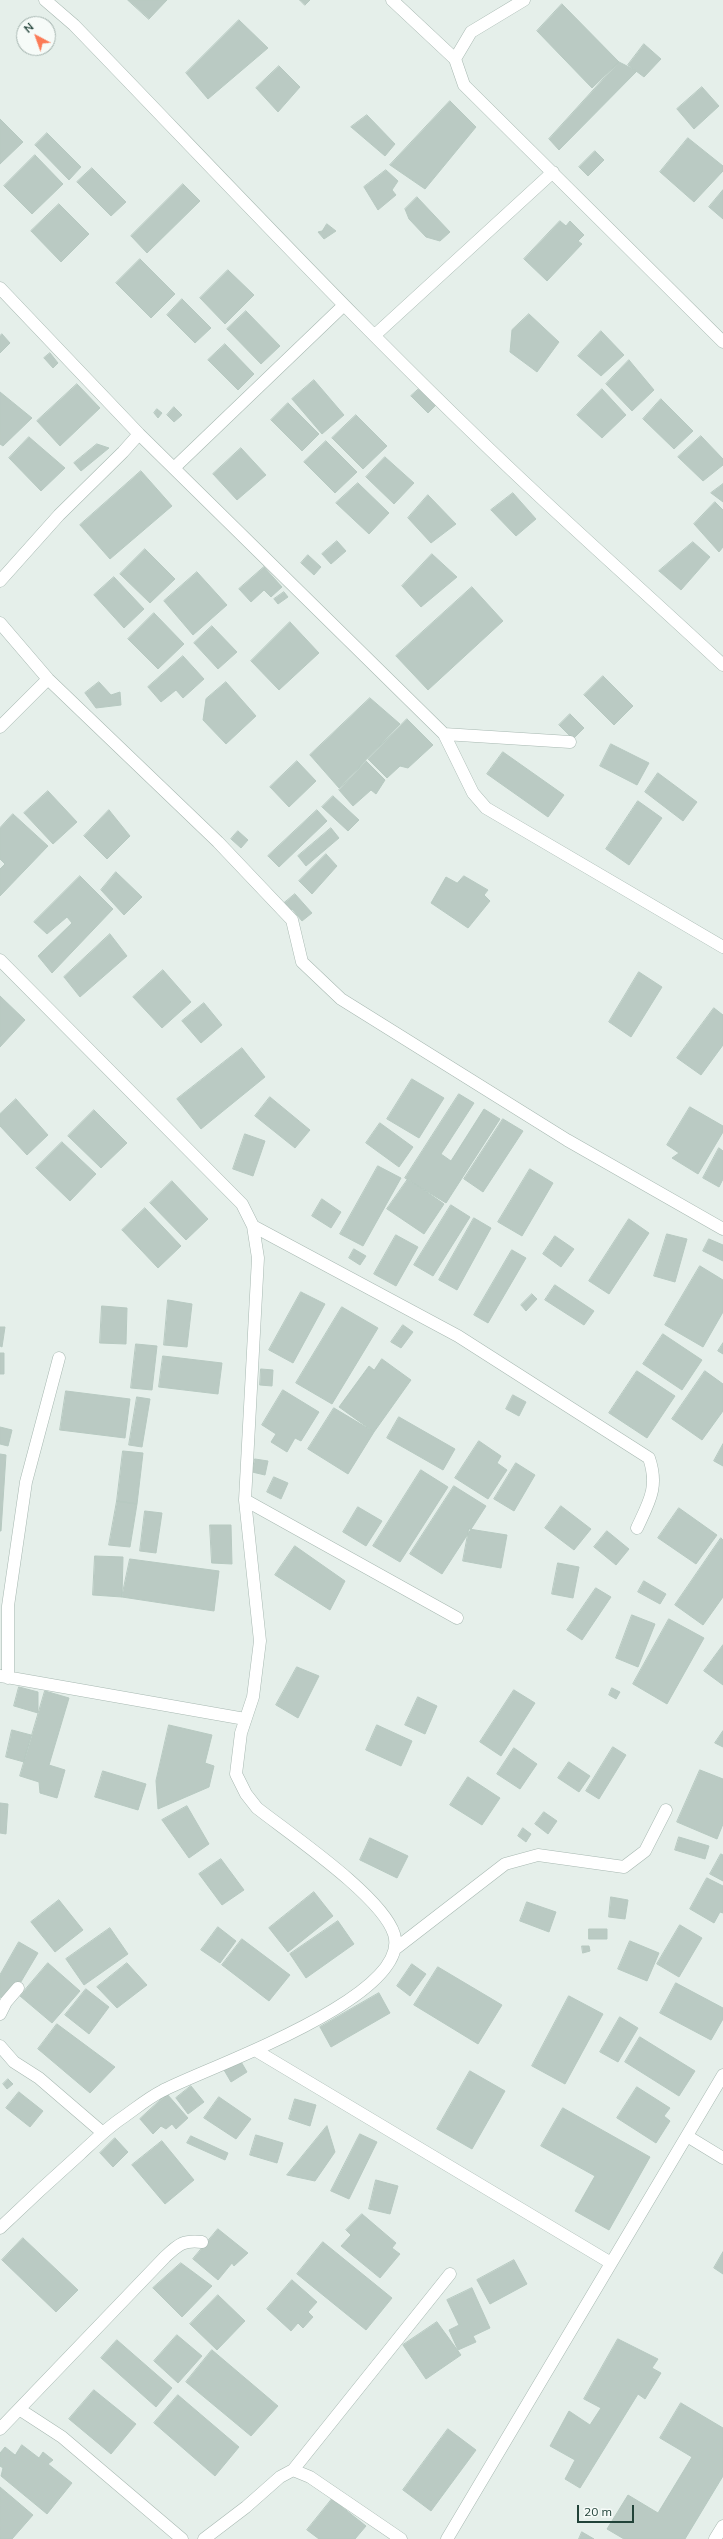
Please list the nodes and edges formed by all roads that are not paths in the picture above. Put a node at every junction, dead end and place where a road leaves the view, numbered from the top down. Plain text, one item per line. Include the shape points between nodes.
1 (45, 0) edge
2 (392, 0) edge
3 (524, 0) edge
4 (455, 59) junction
5 (553, 172) junction
6 (0, 288) edge
7 (344, 305) junction
8 (375, 335) junction
9 (723, 342) edge
10 (139, 434) junction
11 (174, 468) junction
12 (0, 581) edge
13 (0, 623) edge
14 (723, 666) edge
15 (48, 679) junction
16 (0, 727) edge
17 (444, 734) junction
18 (570, 742) dead end
19 (723, 947) edge
20 (0, 960) edge
21 (253, 1226) junction
22 (723, 1228) edge
23 (59, 1358) dead end
24 (245, 1500) junction
25 (637, 1528) dead end
26 (457, 1618) dead end
27 (4, 1677) edge
28 (245, 1720) junction
29 (666, 1810) dead end
30 (395, 1949) junction
31 (18, 1988) dead end
32 (0, 2014) edge
33 (0, 2046) edge
34 (255, 2050) junction
35 (723, 2074) edge
36 (103, 2133) junction
37 (688, 2136) junction
38 (723, 2158) edge
39 (0, 2228) edge
40 (202, 2242) dead end
41 (611, 2263) junction
42 (450, 2274) dead end
43 (19, 2409) junction
44 (0, 2429) edge
45 (293, 2470) junction
46 (723, 2526) edge
47 (182, 2539) edge
48 (204, 2539) edge
49 (401, 2539) edge
50 (446, 2539) edge
51 (716, 2539) edge

1 - 7 street via 74,25
2 - 4 street
3 - 4 street via 471,32
4 - 5 street via 464,85
5 - 8 street
5 - 9 street
6 - 10 street
7 - 8 street
7 - 11 street
8 - 14 street via 538,494
10 - 11 street
10 - 12 street via 59,515
11 - 17 street
13 - 15 street
15 - 16 street
15 - 22 street via 218,842 292,920 302,962 341,999 567,1140
17 - 18 street
17 - 19 street via 473,793 486,808
20 - 21 street via 242,1204
21 - 24 street via 258,1258
21 - 25 street via 458,1336 649,1458 655,1474 651,1499
23 - 27 street via 26,1482 8,1606
24 - 26 street
24 - 28 street via 260,1641 253,1697
27 - 28 street
28 - 30 street via 236,1774 246,1794 256,1808 362,1890 384,1916 394,1934
29 - 30 street via 645,1851 624,1867 538,1855 505,1864
30 - 34 street via 391,1960 374,1980 342,2005 280,2040
31 - 32 street
33 - 36 street via 14,2062 39,2078
34 - 36 street via 161,2091
34 - 41 street
35 - 37 street
36 - 39 street
37 - 38 street
37 - 41 street
40 - 43 street via 188,2241 165,2257
41 - 50 street
42 - 45 street
43 - 44 street
43 - 47 street via 62,2437
45 - 48 street via 280,2477
45 - 49 street via 310,2478
46 - 51 street

